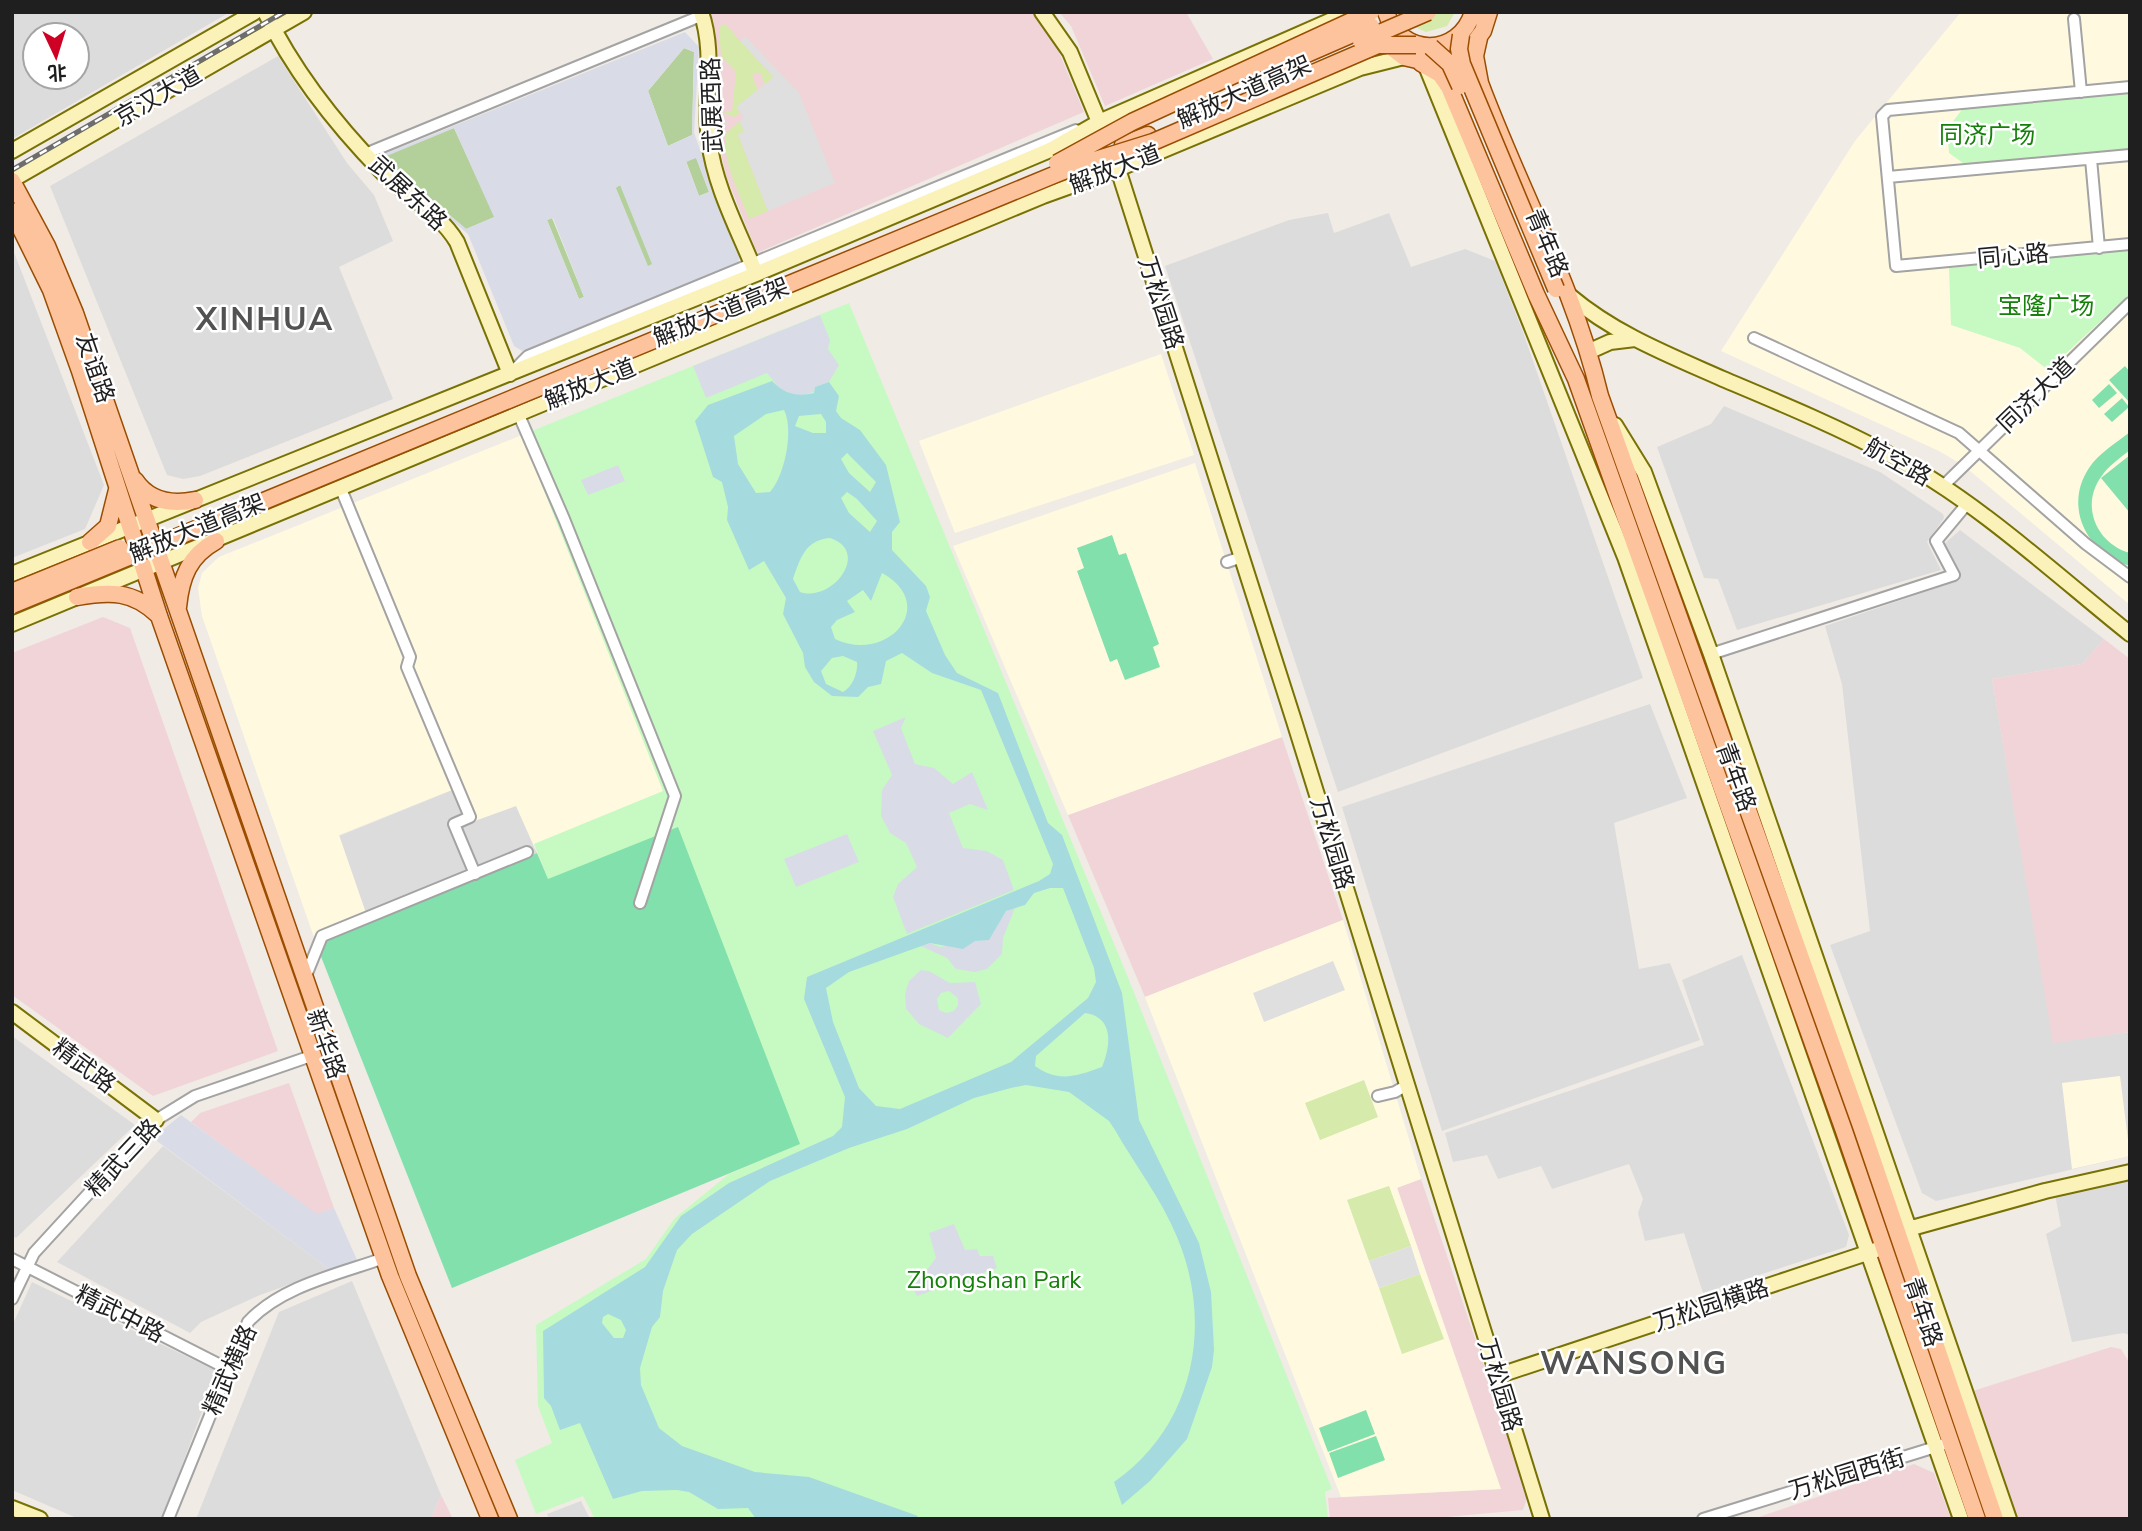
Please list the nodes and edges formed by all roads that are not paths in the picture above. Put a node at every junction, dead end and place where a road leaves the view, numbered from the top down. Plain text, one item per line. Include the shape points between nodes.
1 (255, 12) edge
2 (265, 12) edge
3 (304, 12) edge
4 (1042, 12) edge
5 (1350, 12) edge
6 (1371, 12) edge
7 (1386, 12) edge
8 (1403, 12) edge
9 (1428, 12) edge
10 (702, 14) edge
11 (1478, 18) edge
12 (2074, 19) dead end
13 (274, 30) junction
14 (1479, 38) junction
15 (1423, 46) junction
16 (1404, 57) junction
17 (1424, 64) junction
18 (2130, 87) edge
19 (2081, 92) junction
20 (1099, 122) junction
21 (12, 151) edge
22 (365, 154) junction
23 (2130, 155) edge
24 (2091, 159) junction
25 (1071, 163) junction
26 (1118, 170) junction
27 (1888, 177) junction
28 (12, 180) edge
29 (12, 211) edge
30 (2130, 244) edge
31 (2099, 248) junction
32 (754, 270) junction
33 (1558, 292) junction
34 (2130, 303) edge
35 (1754, 338) dead end
36 (1635, 339) junction
37 (1590, 351) junction
38 (510, 374) junction
39 (1576, 379) junction
40 (1603, 402) junction
41 (518, 413) junction
42 (1980, 449) junction
43 (124, 477) junction
44 (1942, 487) junction
45 (341, 489) junction
46 (1617, 492) junction
47 (195, 500) junction
48 (1966, 505) junction
49 (147, 520) junction
50 (131, 526) junction
51 (216, 541) junction
52 (90, 542) junction
53 (1242, 557) junction
54 (1227, 562) dead end
55 (161, 563) junction
56 (1629, 568) junction
57 (144, 570) junction
58 (12, 574) edge
59 (2130, 577) edge
60 (1668, 585) junction
61 (12, 592) edge
62 (77, 597) junction
63 (12, 605) edge
64 (178, 613) junction
65 (159, 616) junction
66 (12, 624) edge
67 (2130, 634) edge
68 (1705, 637) junction
69 (1711, 654) junction
70 (1752, 822) junction
71 (527, 852) dead end
72 (475, 874) junction
73 (1793, 891) junction
74 (640, 903) dead end
75 (1762, 903) junction
76 (1810, 940) junction
77 (1772, 979) junction
78 (304, 981) junction
79 (12, 1012) edge
80 (1826, 1033) junction
81 (314, 1055) junction
82 (1407, 1084) junction
83 (1378, 1096) dead end
84 (156, 1119) junction
85 (2130, 1172) edge
86 (1903, 1230) junction
87 (1884, 1247) junction
88 (1868, 1252) junction
89 (384, 1258) junction
90 (12, 1259) edge
91 (27, 1266) junction
92 (1931, 1292) junction
93 (12, 1299) edge
94 (1887, 1306) junction
95 (228, 1369) junction
96 (1497, 1376) junction
97 (1942, 1390) junction
98 (1944, 1445) junction
99 (12, 1508) edge
100 (40, 1519) edge
101 (168, 1519) edge
102 (490, 1519) edge
103 (509, 1519) edge
104 (1542, 1519) edge
105 (1703, 1519) edge
106 (1961, 1519) edge
107 (1977, 1519) edge
108 (1995, 1519) edge
109 (2008, 1519) edge

1 - 21 main road, 京汉大道
2 - 13 main road, 武展东路
3 - 13 main road, 京汉大道
4 - 20 main road via 1070,52
5 - 20 main road, 解放大道
6 - 16 main road via 1384,42
6 - 25 main road, bridge via 1132,121
7 - 15 main road, bridge via 1394,30
8 - 25 main road, 解放大道高架, bridge
9 - 25 main road, 解放大道高架, bridge
10 - 22 street
10 - 32 main road, 武展西路 via 710,45 712,158
11 - 14 main road
11 - 15 main road via 1447,43
11 - 33 main road, bridge via 1459,48 1465,71
12 - 19 street
13 - 22 main road, 武展东路
13 - 28 main road, 京汉大道
14 - 17 main road via 1460,55
14 - 33 main road, 青年路 via 1475,56 1480,83
15 - 25 main road, bridge via 1378,45 1153,142
15 - 33 main road, bridge via 1444,56 1454,72
16 - 17 main road
16 - 26 main road, 解放大道 via 1360,68
17 - 39 main road, 青年路 via 1449,87
17 - 56 main road
18 - 19 street
19 - 27 street via 1888,110 1882,116
20 - 32 main road, 解放大道 via 1050,150
22 - 38 main road, 武展东路 via 446,222
23 - 24 street
24 - 27 street
24 - 31 street
25 - 61 main road, 解放大道高架, bridge
25 - 63 main road, 解放大道高架, bridge
26 - 41 main road, 解放大道 via 1043,196
26 - 53 main road, 万松园路
27 - 31 street, 同心路 via 1896,266
28 - 43 main road, 友谊路 via 65,285
29 - 43 main road, 友谊路 via 51,290
30 - 31 street, 同心路
32 - 38 main road, 解放大道
33 - 36 main road, 航空路
33 - 37 main road, 青年路
33 - 39 main road
33 - 40 main road
34 - 42 street, 同济大道
35 - 42 street via 1941,423
36 - 37 main road via 1610,342
36 - 44 main road, 航空路 via 1846,433
37 - 40 main road, 青年路
38 - 47 main road, 解放大道
39 - 46 main road, 青年路
40 - 60 main road, 青年路
40 - 68 main road via 1644,472
41 - 45 main road, 解放大道
41 - 74 street via 675,796
42 - 44 street, 同济大道
42 - 59 street
43 - 47 main road via 156,499
43 - 49 main road, 友谊路
43 - 50 main road, 友谊路
43 - 52 main road via 112,517
44 - 48 main road, 航空路
45 - 51 main road, 解放大道
45 - 72 street via 410,657 407,667 470,817 454,824
46 - 56 main road
46 - 75 main road, 青年路
47 - 49 main road, 解放大道
48 - 67 main road, 航空路
48 - 69 street via 1936,541 1954,575
49 - 50 main road, 解放大道
49 - 55 main road, 友谊路
50 - 52 main road, 解放大道
50 - 57 main road, 友谊路
51 - 55 main road, 解放大道
51 - 64 main road via 204,547 188,566
52 - 58 main road, 解放大道
53 - 54 street
53 - 82 main road, 万松园路
55 - 57 main road, 解放大道
55 - 64 main road, 新华路
56 - 77 main road
57 - 62 main road, 解放大道
57 - 65 main road, 新华路
60 - 68 main road
60 - 70 main road, 青年路
62 - 65 main road via 120,593 145,603
62 - 66 main road, 解放大道
64 - 78 main road, 新华路
65 - 81 main road, 新华路
68 - 69 main road
69 - 73 main road
70 - 73 main road
70 - 80 main road, 青年路
71 - 72 street
72 - 78 street via 322,936
73 - 76 main road
75 - 77 main road
75 - 87 main road, 青年路
76 - 80 main road
76 - 86 main road
77 - 88 main road
78 - 103 main road, 新华路 via 408,1276
79 - 84 main road, 精武路
80 - 86 main road, 青年路
81 - 84 street, 精武三路 via 195,1096
81 - 89 main road, 新华路
82 - 83 street via 1395,1093
82 - 96 main road, 万松园路
84 - 91 street, 精武三路
85 - 86 main road
86 - 92 main road
86 - 97 main road, 青年路
87 - 88 main road, 万松园横路
87 - 97 main road, 青年路
88 - 94 main road
88 - 96 main road, 万松园横路
89 - 95 street, 精武横路 via 262,1306 248,1322
89 - 102 main road, 新华路
90 - 91 street, 精武中路
91 - 93 street, 精武三路
91 - 95 street, 精武中路
92 - 97 main road
92 - 109 main road
94 - 97 main road
94 - 98 main road
95 - 101 street, 精武横路
96 - 104 main road, 万松园路
97 - 98 main road, 青年路
97 - 108 main road, 青年路
98 - 105 street, 万松园西街
98 - 106 main road
98 - 107 main road, 青年路
99 - 100 main road

